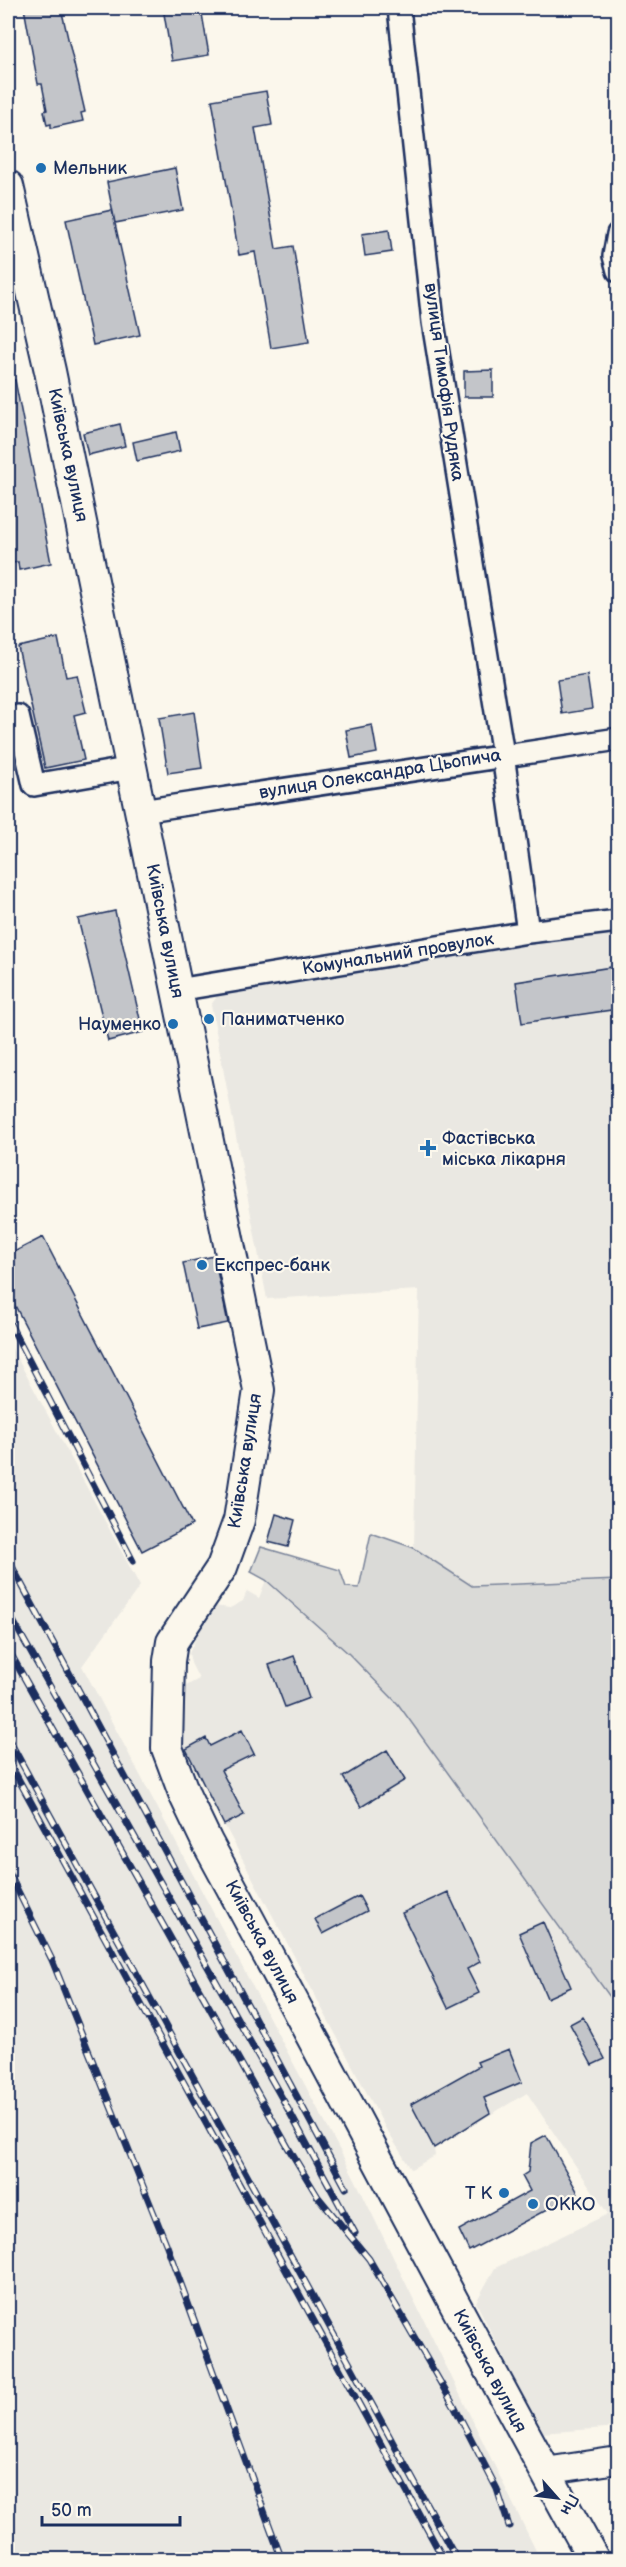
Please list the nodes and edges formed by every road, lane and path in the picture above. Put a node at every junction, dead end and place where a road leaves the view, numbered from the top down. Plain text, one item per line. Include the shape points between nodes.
1 (399, 8) edge
2 (8, 186) edge
3 (618, 234) edge
4 (618, 271) edge
5 (18, 716) dead end
6 (618, 739) edge
7 (503, 755) junction
8 (132, 768) junction
9 (141, 811) junction
10 (618, 921) edge
11 (528, 932) junction
12 (177, 990) junction
13 (618, 2460) edge
14 (545, 2471) junction
15 (594, 2559) edge

1 - 7 street, вулиця Тимофія Рудяка via 433,322
2 - 8 main road, Київська вулиця
3 - 4 street via 614,256
5 - 8 street via 34,785
6 - 7 street, вулиця Олександра Цьопича
7 - 9 street, вулиця Олександра Цьопича
7 - 11 street, вулиця Тимофія Рудяка
8 - 9 main road, Київська вулиця
9 - 12 main road, Київська вулиця
10 - 11 street, Комунальний провулок
11 - 12 street, Комунальний провулок
12 - 14 main road, Київська вулиця via 259,1390 239,1520 222,1567 172,1642 168,1661 167,1748 207,1842
13 - 14 street
14 - 15 main road, Київська вулиця

